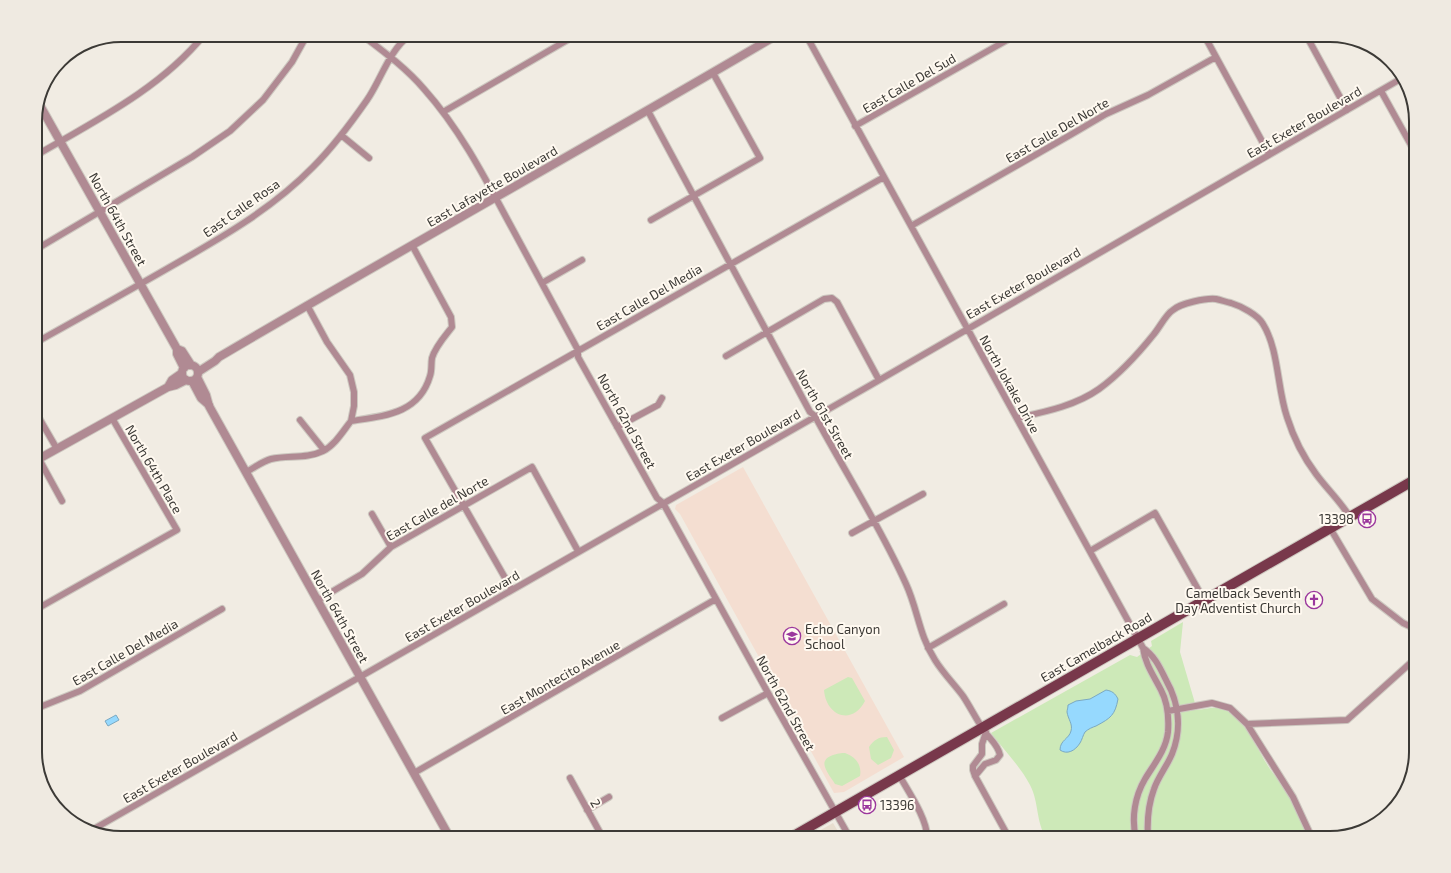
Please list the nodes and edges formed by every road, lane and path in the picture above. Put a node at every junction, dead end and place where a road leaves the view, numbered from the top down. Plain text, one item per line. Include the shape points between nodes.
1 (199, 42) edge
2 (303, 42) edge
3 (371, 42) edge
4 (402, 42) edge
5 (564, 42) edge
6 (765, 42) edge
7 (810, 42) edge
8 (1004, 42) edge
9 (1208, 42) edge
10 (1310, 42) edge
11 (1216, 57) junction
12 (391, 58) junction
13 (713, 73) junction
14 (1398, 81) edge
15 (1381, 91) junction
16 (1347, 110) junction
17 (648, 111) junction
18 (443, 112) junction
19 (42, 114) edge
20 (856, 126) junction
21 (341, 135) junction
22 (60, 141) junction
23 (1409, 141) edge
24 (42, 152) edge
25 (1269, 154) junction
26 (369, 158) dead end
27 (884, 177) junction
28 (694, 196) junction
29 (495, 198) junction
30 (100, 212) junction
31 (651, 220) dead end
32 (911, 226) junction
33 (412, 245) junction
34 (42, 246) edge
35 (582, 260) dead end
36 (730, 264) junction
37 (542, 283) junction
38 (141, 284) junction
39 (307, 305) junction
40 (967, 328) junction
41 (766, 332) junction
42 (42, 339) edge
43 (578, 350) junction
44 (726, 356) dead end
45 (191, 373) junction
46 (879, 380) junction
47 (662, 398) dead end
48 (814, 416) junction
49 (112, 418) junction
50 (1017, 418) junction
51 (300, 420) dead end
52 (351, 421) junction
53 (42, 423) edge
54 (617, 427) junction
55 (57, 449) junction
56 (324, 450) junction
57 (42, 457) edge
58 (42, 468) edge
59 (246, 472) junction
60 (1409, 483) edge
61 (923, 494) dead end
62 (62, 501) dead end
63 (663, 503) junction
64 (464, 506) junction
65 (372, 514) dead end
66 (1350, 516) junction
67 (873, 521) junction
68 (1330, 528) junction
69 (852, 533) dead end
70 (391, 547) junction
71 (578, 551) junction
72 (1090, 551) junction
73 (512, 590) junction
74 (716, 599) junction
75 (318, 600) junction
76 (1204, 600) junction
77 (1004, 604) dead end
78 (42, 606) edge
79 (222, 609) dead end
80 (1409, 626) edge
81 (1137, 638) junction
82 (928, 648) junction
83 (1143, 648) junction
84 (1409, 664) edge
85 (359, 676) junction
86 (768, 693) junction
87 (42, 706) edge
88 (1177, 709) junction
89 (1168, 711) junction
90 (722, 718) dead end
91 (1246, 724) junction
92 (984, 730) junction
93 (982, 754) junction
94 (990, 762) junction
95 (414, 774) junction
96 (899, 775) junction
97 (975, 776) junction
98 (570, 778) dead end
99 (609, 797) dead end
100 (587, 810) junction
101 (835, 812) junction
102 (97, 827) edge
103 (446, 831) edge
104 (599, 831) edge
105 (802, 831) edge
106 (846, 831) edge
107 (927, 831) edge
108 (1005, 831) edge
109 (1134, 831) edge
110 (1148, 831) edge
111 (1309, 831) edge

1 - 22 street via 163,76 130,100
2 - 30 street via 292,62 263,100 230,131 192,158
3 - 12 street, North 62nd Street
4 - 12 street, East Calle Rosa
5 - 18 street
6 - 13 street, East Lafayette Boulevard
7 - 20 street, North Jokake Drive
8 - 20 street, East Calle Del Sud
9 - 11 street
10 - 16 street
11 - 25 street
11 - 32 street, East Calle Del Norte via 1089,124
12 - 18 street, North 62nd Street via 423,88
12 - 21 street, East Calle Rosa via 367,100
13 - 17 street, East Lafayette Boulevard
13 - 28 street via 760,158
14 - 15 street, East Exeter Boulevard
15 - 16 street, East Exeter Boulevard
15 - 23 street
16 - 25 street, East Exeter Boulevard
17 - 28 street, North 61st Street
17 - 29 street, East Lafayette Boulevard
18 - 29 street, North 62nd Street
19 - 22 street, North 64th Street
20 - 27 street, North Jokake Drive
21 - 26 street
21 - 38 street, East Calle Rosa via 314,166 263,210 225,236
22 - 24 street
22 - 30 street, North 64th Street
25 - 40 street, East Exeter Boulevard
27 - 32 street, North Jokake Drive
27 - 36 street, East Calle Del Media
28 - 31 street
28 - 36 street, North 61st Street
29 - 33 street, East Lafayette Boulevard
29 - 37 street, North 62nd Street
30 - 34 street
30 - 38 street, North 64th Street
32 - 40 street, North Jokake Drive
33 - 39 street, East Lafayette Boulevard
33 - 52 street via 451,317 452,328 432,357 431,376 425,391 417,401 402,410 380,417
35 - 37 street
36 - 41 street, North 61st Street
36 - 43 street, East Calle Del Media
37 - 43 street, North 62nd Street
38 - 42 street, East Calle Rosa
38 - 45 street, North 64th Street via 177,349 177,354
39 - 45 street, East Lafayette Boulevard
39 - 52 street via 327,342 350,375 354,392
40 - 46 street, East Exeter Boulevard
40 - 50 street, North Jokake Drive
41 - 44 street
41 - 46 street via 824,299 832,298 837,302
41 - 48 street, North 61st Street
43 - 54 street, North 62nd Street via 578,357
43 - 64 street, East Calle Del Media via 425,438
45 - 49 street, East Lafayette Boulevard via 176,385
45 - 59 street, North 64th Street via 206,395 209,406
46 - 48 street, East Exeter Boulevard
47 - 54 street via 658,405
48 - 63 street, East Exeter Boulevard
48 - 67 street, North 61st Street
49 - 55 street, East Lafayette Boulevard
49 - 78 street, North 64th Place via 177,530
50 - 66 street via 1074,402 1098,390 1126,367 1173,310 1193,301 1216,299 1235,304 1263,323 1272,343 1279,386 1292,430 1315,473
50 - 72 street, North Jokake Drive
51 - 56 street
52 - 56 street via 335,442
53 - 55 street
54 - 63 street, North 62nd Street via 657,498
55 - 57 street, East Lafayette Boulevard
56 - 59 street via 308,456 269,460
58 - 62 street
59 - 75 street, North 64th Street
60 - 66 main road, East Camelback Road
61 - 67 street
63 - 71 street, East Exeter Boulevard
63 - 74 street, North 62nd Street
64 - 70 street, East Calle del Norte
64 - 71 street, East Calle del Norte via 532,467
64 - 73 street
65 - 70 street
66 - 68 main road, East Camelback Road
67 - 69 street
67 - 82 street, North 61st Street via 913,600 920,630
68 - 76 main road, East Camelback Road
68 - 80 street via 1372,599
70 - 75 street, East Calle del Norte via 362,574
71 - 73 street, East Exeter Boulevard
72 - 76 street via 1155,513
72 - 81 street, North Jokake Drive
73 - 85 street, East Exeter Boulevard
74 - 86 street, North 62nd Street
74 - 95 street, East Montecito Avenue
75 - 85 street, North 64th Street
76 - 81 main road, East Camelback Road
77 - 82 street
79 - 87 street, East Calle Del Media via 80,691
81 - 83 street, North Jokake Drive
81 - 92 main road, East Camelback Road
82 - 92 street, North 61st Street
83 - 88 street via 1152,654 1171,689
83 - 89 street via 1144,659 1162,692
84 - 91 street via 1347,720
85 - 95 street, North 64th Street
85 - 102 street, East Exeter Boulevard
86 - 90 street
86 - 101 street, North 62nd Street
88 - 89 street
88 - 91 street via 1212,704 1230,708
88 - 110 street via 1178,735 1172,755 1153,791
89 - 109 street via 1168,733 1163,751 1145,780 1135,803
91 - 111 street via 1293,796
92 - 93 street
92 - 94 street, North 61st Street via 998,747 1000,754 996,760
92 - 96 main road, East Camelback Road
93 - 94 street via 984,760
93 - 97 street via 973,766
94 - 97 street
95 - 103 street, North 64th Street
96 - 101 main road, East Camelback Road
96 - 107 street via 925,822
97 - 108 street
98 - 100 street, 2
99 - 100 street
100 - 104 street, 2
101 - 105 main road, East Camelback Road
101 - 106 street, North 62nd Street

